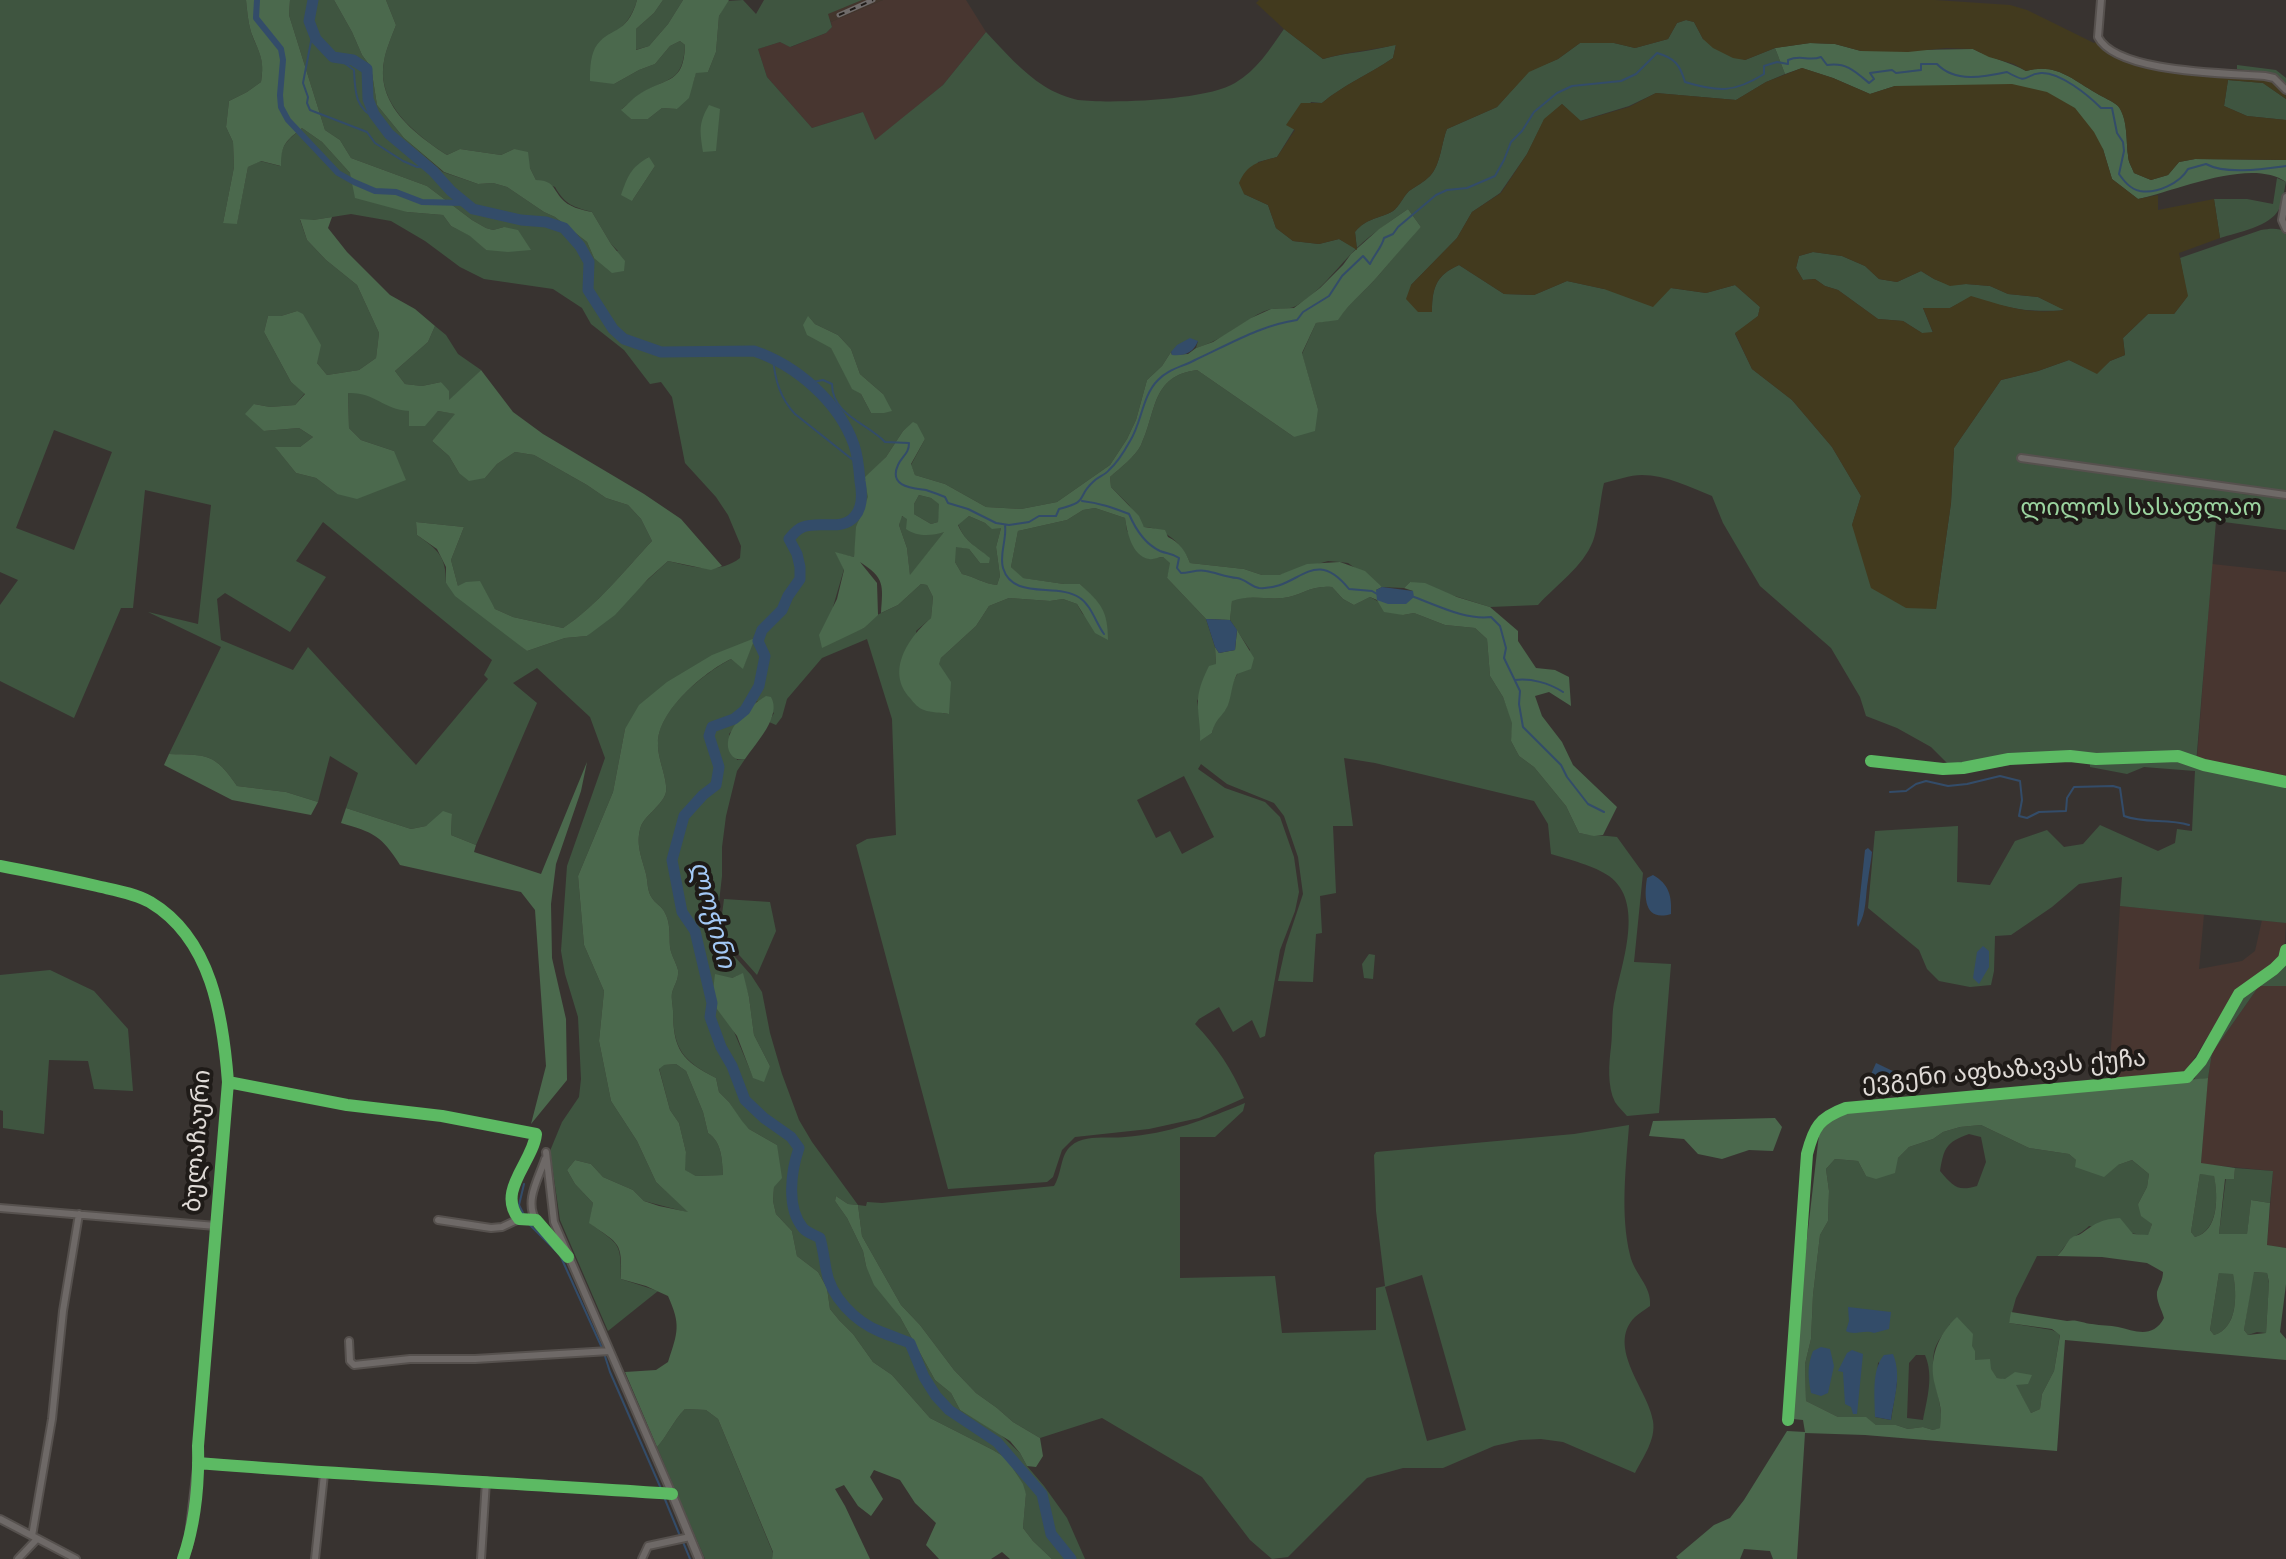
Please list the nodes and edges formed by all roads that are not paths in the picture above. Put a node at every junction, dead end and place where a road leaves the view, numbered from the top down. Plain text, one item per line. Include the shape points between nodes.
1 (2101, 0) edge
2 (2286, 90) edge
3 (2286, 197) edge
4 (2286, 229) edge
5 (2021, 458) dead end
6 (2286, 495) edge
7 (1871, 761) dead end
8 (2286, 782) edge
9 (0, 866) edge
10 (2286, 950) edge
11 (228, 1082) junction
12 (0, 1208) edge
13 (79, 1214) junction
14 (519, 1219) junction
15 (438, 1220) dead end
16 (536, 1220) junction
17 (216, 1226) junction
18 (568, 1257) junction
19 (349, 1341) dead end
20 (610, 1351) junction
21 (1788, 1420) dead end
22 (198, 1463) junction
23 (324, 1474) junction
24 (486, 1481) junction
25 (672, 1494) junction
26 (0, 1519) edge
27 (35, 1537) junction
28 (690, 1537) junction
29 (18, 1559) edge
30 (76, 1559) edge
31 (183, 1559) edge
32 (315, 1559) edge
33 (481, 1559) edge
34 (642, 1559) edge
35 (699, 1559) edge

1 - 2 street via 2098,37 2122,56 2149,66 2265,76
3 - 4 street
5 - 6 street
7 - 8 street via 1943,769 2009,759 2178,756
9 - 11 street, ბულაჩაური via 123,892 149,901 171,918 189,940 215,994
10 - 21 street, ევგენი აფხაზავას ქუჩა via 2274,969 2239,994 2187,1077 1846,1108 1820,1122 1807,1154
11 - 14 street via 536,1134 512,1192 512,1210
11 - 17 street, ბულაჩაური
12 - 13 street
13 - 17 street
13 - 27 street
14 - 15 street via 491,1228
14 - 16 street
16 - 18 street
16 - 18 street via 531,1203 546,1152 554,1222
17 - 22 street, ბულაჩაური
18 - 20 street
19 - 20 street via 354,1365
20 - 25 street
22 - 23 street
22 - 31 street
23 - 24 street
23 - 32 street
24 - 25 street
24 - 33 street
25 - 28 street
26 - 27 street
27 - 29 street
27 - 30 street
28 - 34 street via 648,1546
28 - 35 street

